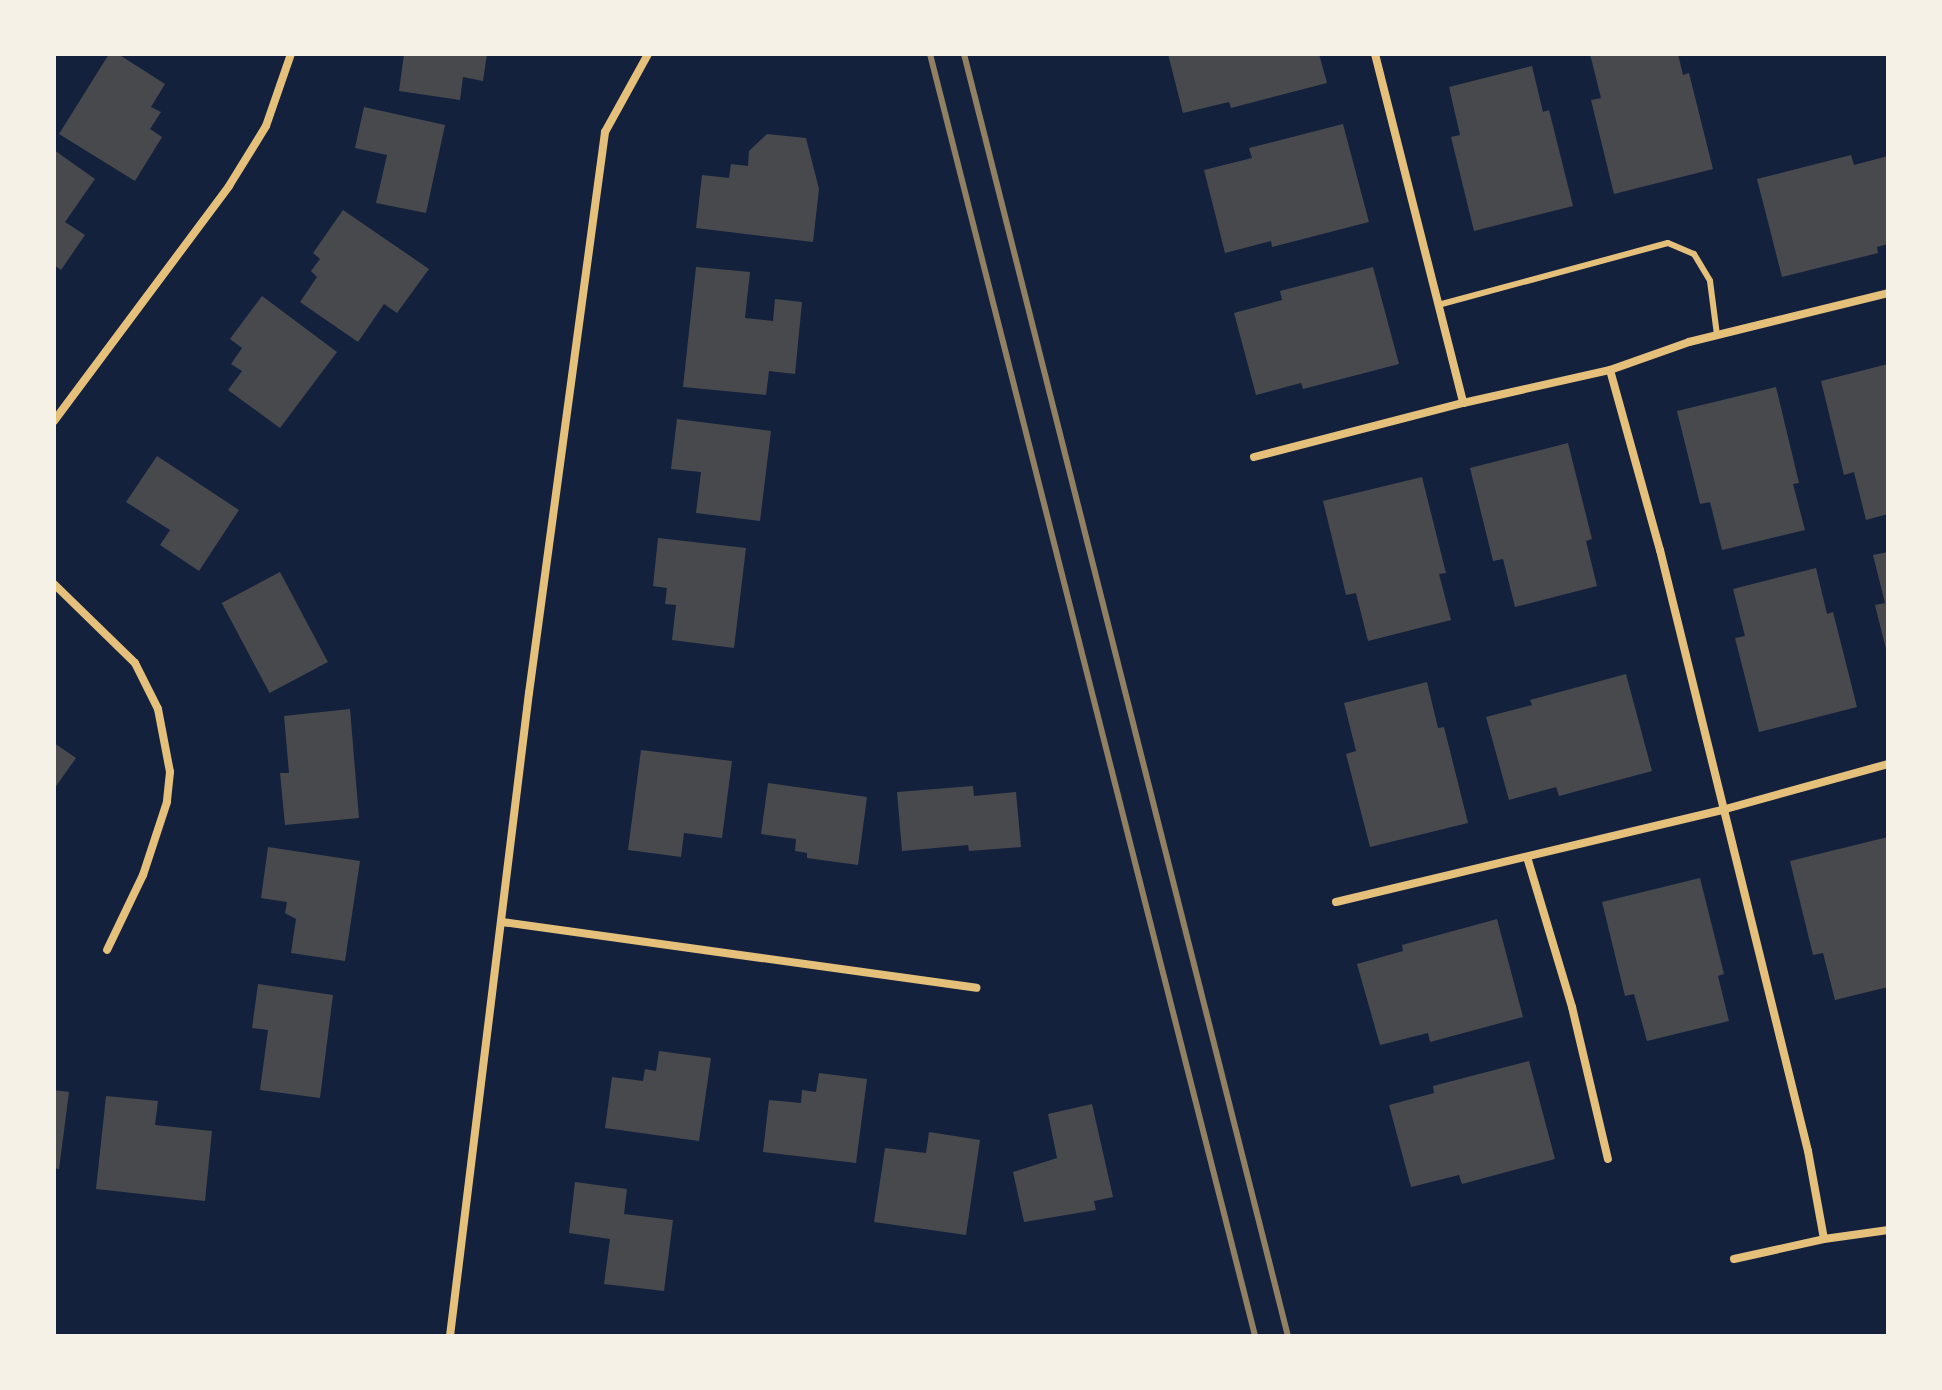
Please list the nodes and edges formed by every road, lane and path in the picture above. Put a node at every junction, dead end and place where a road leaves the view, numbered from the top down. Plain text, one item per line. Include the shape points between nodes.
1 (291, 54) edge
2 (648, 54) edge
3 (1375, 54) edge
4 (1888, 293) edge
5 (1438, 305) junction
6 (1717, 335) junction
7 (1610, 370) junction
8 (1463, 403) junction
9 (54, 421) edge
10 (1254, 457) dead end
11 (54, 584) edge
12 (1888, 764) edge
13 (1722, 810) junction
14 (1527, 857) junction
15 (1336, 902) dead end
16 (502, 922) junction
17 (107, 950) dead end
18 (976, 988) dead end
19 (1608, 1159) dead end
20 (1888, 1230) edge
21 (1824, 1239) junction
22 (1734, 1259) dead end
23 (450, 1336) edge

1 - 9 street via 266,126 229,186
2 - 16 street via 605,132
3 - 5 street
4 - 6 street
5 - 6 lane via 1668,243 1694,254 1710,281
5 - 8 street
6 - 7 street
7 - 8 street
7 - 13 street via 1660,550
8 - 10 street
11 - 17 street via 135,663 158,709 170,772 167,802 143,875
12 - 13 street
13 - 14 street
13 - 21 street via 1808,1151
14 - 15 street
14 - 19 street via 1572,1007
16 - 18 street
16 - 23 street
20 - 21 street
21 - 22 street

